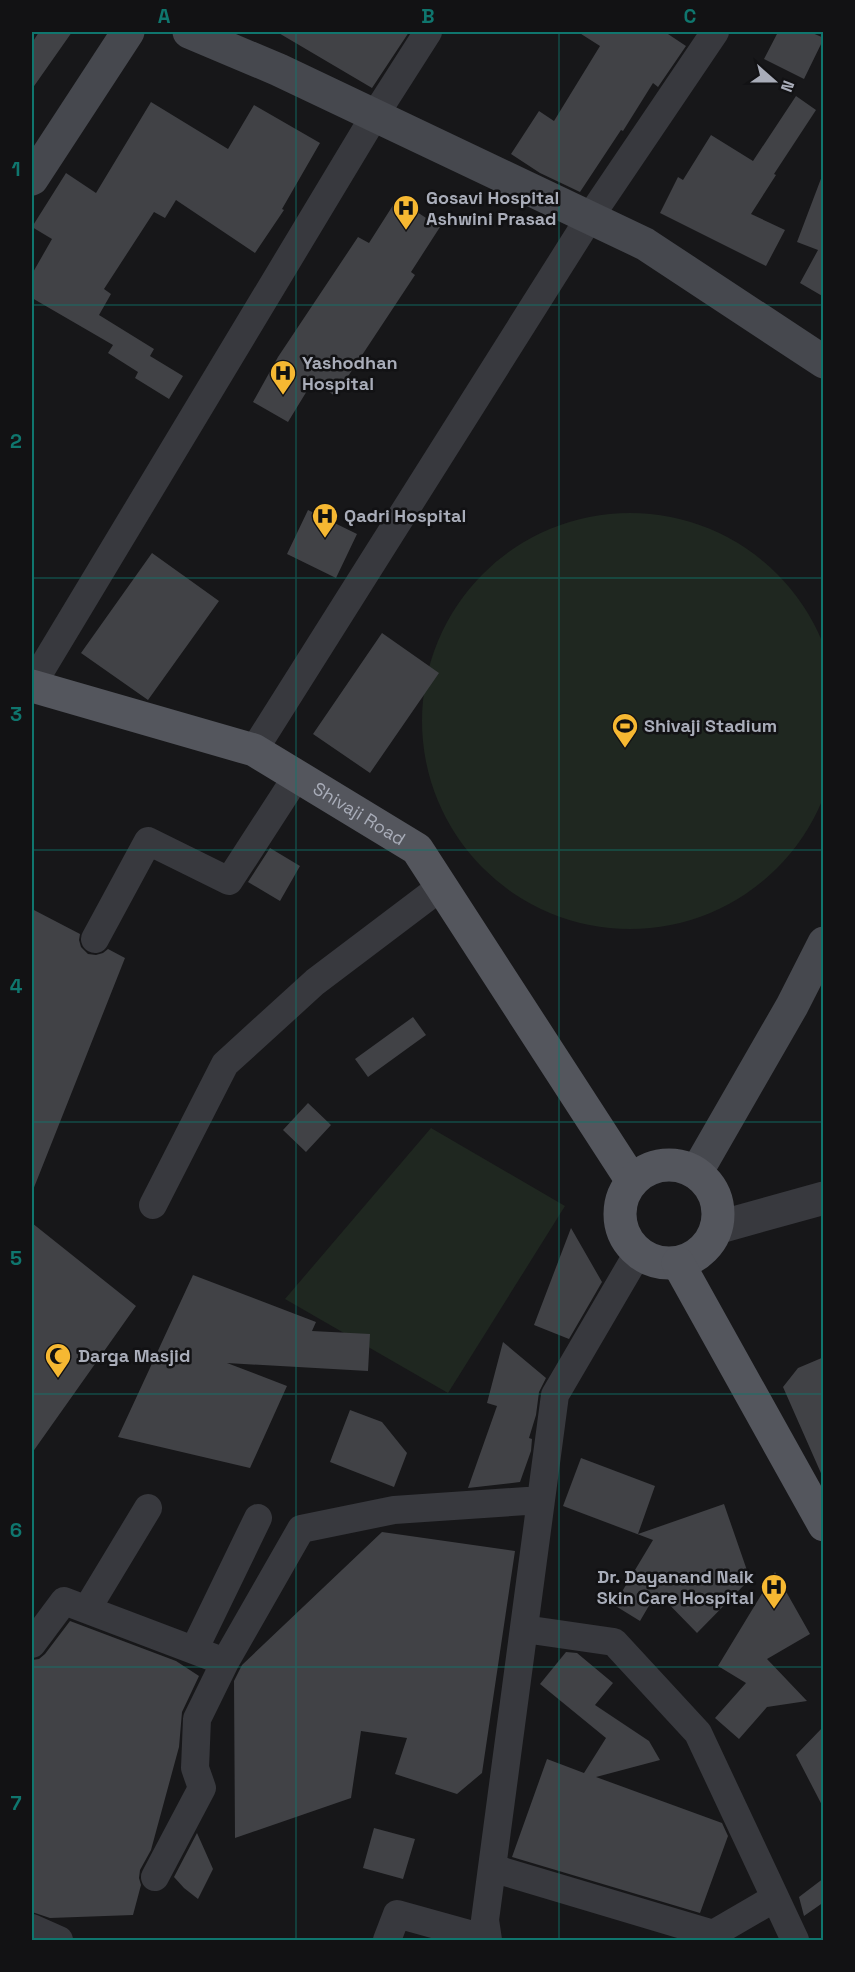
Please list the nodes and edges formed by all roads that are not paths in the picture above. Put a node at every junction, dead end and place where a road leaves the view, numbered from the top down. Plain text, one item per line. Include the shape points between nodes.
1 (128, 32) edge
2 (189, 32) edge
3 (428, 32) edge
4 (715, 32) edge
5 (375, 115) junction
6 (32, 179) edge
7 (590, 218) junction
8 (823, 360) edge
9 (32, 686) edge
10 (254, 750) junction
11 (297, 776) junction
12 (442, 886) junction
13 (95, 939) dead end
14 (824, 943) edge
15 (696, 1173) junction
16 (632, 1181) junction
17 (824, 1198) edge
18 (153, 1205) dead end
19 (716, 1228) junction
20 (639, 1254) junction
21 (678, 1263) junction
22 (541, 1500) junction
23 (148, 1508) dead end
24 (258, 1518) dead end
25 (824, 1525) edge
26 (87, 1610) junction
27 (524, 1629) junction
28 (32, 1644) edge
29 (194, 1650) junction
30 (225, 1662) junction
31 (492, 1868) junction
32 (155, 1878) dead end
33 (775, 1898) junction
34 (32, 1928) edge
35 (488, 1940) edge
36 (59, 1941) edge
37 (387, 1941) edge
38 (795, 1941) edge

1 - 6 main road
2 - 5 main road
3 - 5 street
4 - 7 street
5 - 7 main road
5 - 9 street
7 - 8 main road via 645,244
7 - 10 street
9 - 10 main road, Shivaji Road
10 - 11 main road, Shivaji Road
11 - 12 main road, Shivaji Road via 417,849
11 - 13 street via 229,881 148,842
12 - 16 main road, Shivaji Road
12 - 18 street via 315,982 225,1064
14 - 15 main road
15 - 16 main road via 684,1167 663,1165
15 - 19 main road via 706,1181 717,1203
16 - 20 main road via 622,1199 620,1219 629,1244
17 - 19 street
19 - 21 main road via 702,1251
20 - 21 main road via 657,1262
20 - 22 street via 555,1395
21 - 25 main road
22 - 27 street
22 - 30 street via 394,1510 301,1529
23 - 26 street
24 - 29 street
26 - 28 street via 64,1600
26 - 29 street
27 - 31 street
27 - 33 street via 614,1642 698,1733
29 - 30 street
30 - 32 street via 197,1719 195,1768 202,1788
31 - 33 street via 713,1934
31 - 35 street via 485,1920
33 - 38 street
34 - 36 street
35 - 37 street via 397,1914

